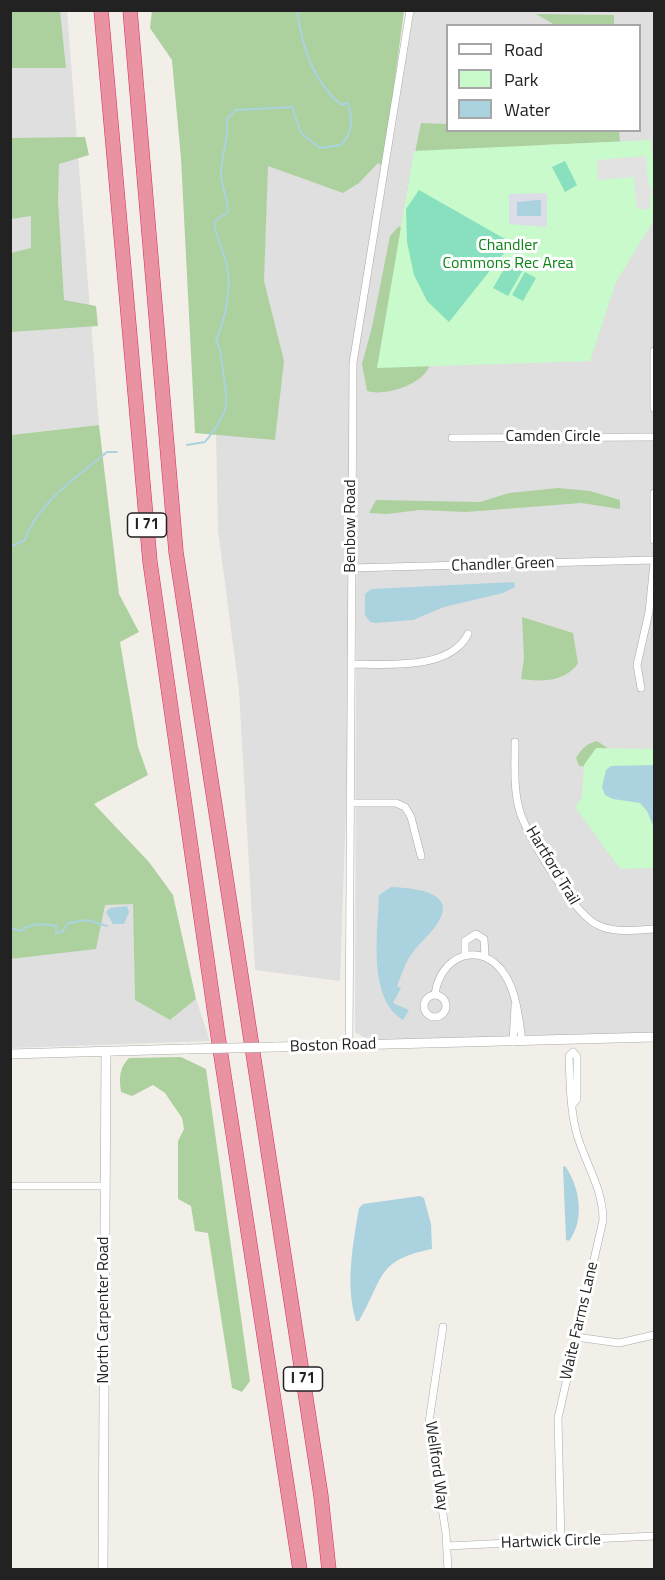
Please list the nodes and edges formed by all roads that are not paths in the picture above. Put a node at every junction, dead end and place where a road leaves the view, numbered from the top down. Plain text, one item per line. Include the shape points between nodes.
1 (101, 10) edge
2 (130, 10) edge
3 (410, 10) edge
4 (654, 351) edge
5 (654, 408) edge
6 (654, 437) edge
7 (452, 438) dead end
8 (654, 493) edge
9 (654, 540) edge
10 (654, 562) edge
11 (351, 568) junction
12 (652, 613) edge
13 (468, 634) dead end
14 (351, 664) junction
15 (641, 688) dead end
16 (515, 742) dead end
17 (350, 803) junction
18 (421, 856) dead end
19 (654, 929) edge
20 (465, 955) junction
21 (485, 956) junction
22 (435, 995) dead end
23 (654, 1037) edge
24 (573, 1039) junction
25 (517, 1042) junction
26 (349, 1045) junction
27 (106, 1051) junction
28 (10, 1054) edge
29 (10, 1186) edge
30 (103, 1186) junction
31 (442, 1327) dead end
32 (654, 1335) edge
33 (576, 1336) junction
34 (654, 1536) edge
35 (561, 1542) junction
36 (447, 1546) junction
37 (103, 1569) edge
38 (300, 1569) edge
39 (329, 1569) edge
40 (448, 1569) edge

1 - 38 highway, I 71 via 150,562
2 - 39 highway, I 71 via 176,552
3 - 11 street, Benbow Road via 353,363
4 - 5 street
6 - 7 street, Camden Circle
8 - 9 street
10 - 11 street, Chandler Green
10 - 12 street
11 - 14 street, Benbow Road
12 - 15 street via 637,664
13 - 14 street via 456,649 424,662
14 - 17 street, Benbow Road
16 - 19 street, Hartford Trail via 515,782 521,815 572,903 599,926
17 - 18 street via 396,803 405,807
17 - 26 street, Benbow Road
20 - 21 street
20 - 21 street via 465,940 476,934 484,939
20 - 22 street via 440,976
21 - 25 street via 505,975 512,990
23 - 24 street, Boston Road
24 - 25 street, Boston Road
24 - 33 street, Waite Farms Lane via 577,1056 577,1099 573,1104 576,1129 603,1210
25 - 26 street, Boston Road
26 - 27 street, Boston Road, bridge
27 - 28 street, Boston Road
27 - 30 street, North Carpenter Road
29 - 30 street
30 - 37 street, North Carpenter Road
31 - 36 street, Wellford Way via 429,1422
32 - 33 street via 619,1343
33 - 35 street, Waite Farms Lane via 557,1430
34 - 35 street, Hartwick Circle
35 - 36 street, Hartwick Circle
36 - 40 street, Wellford Way

